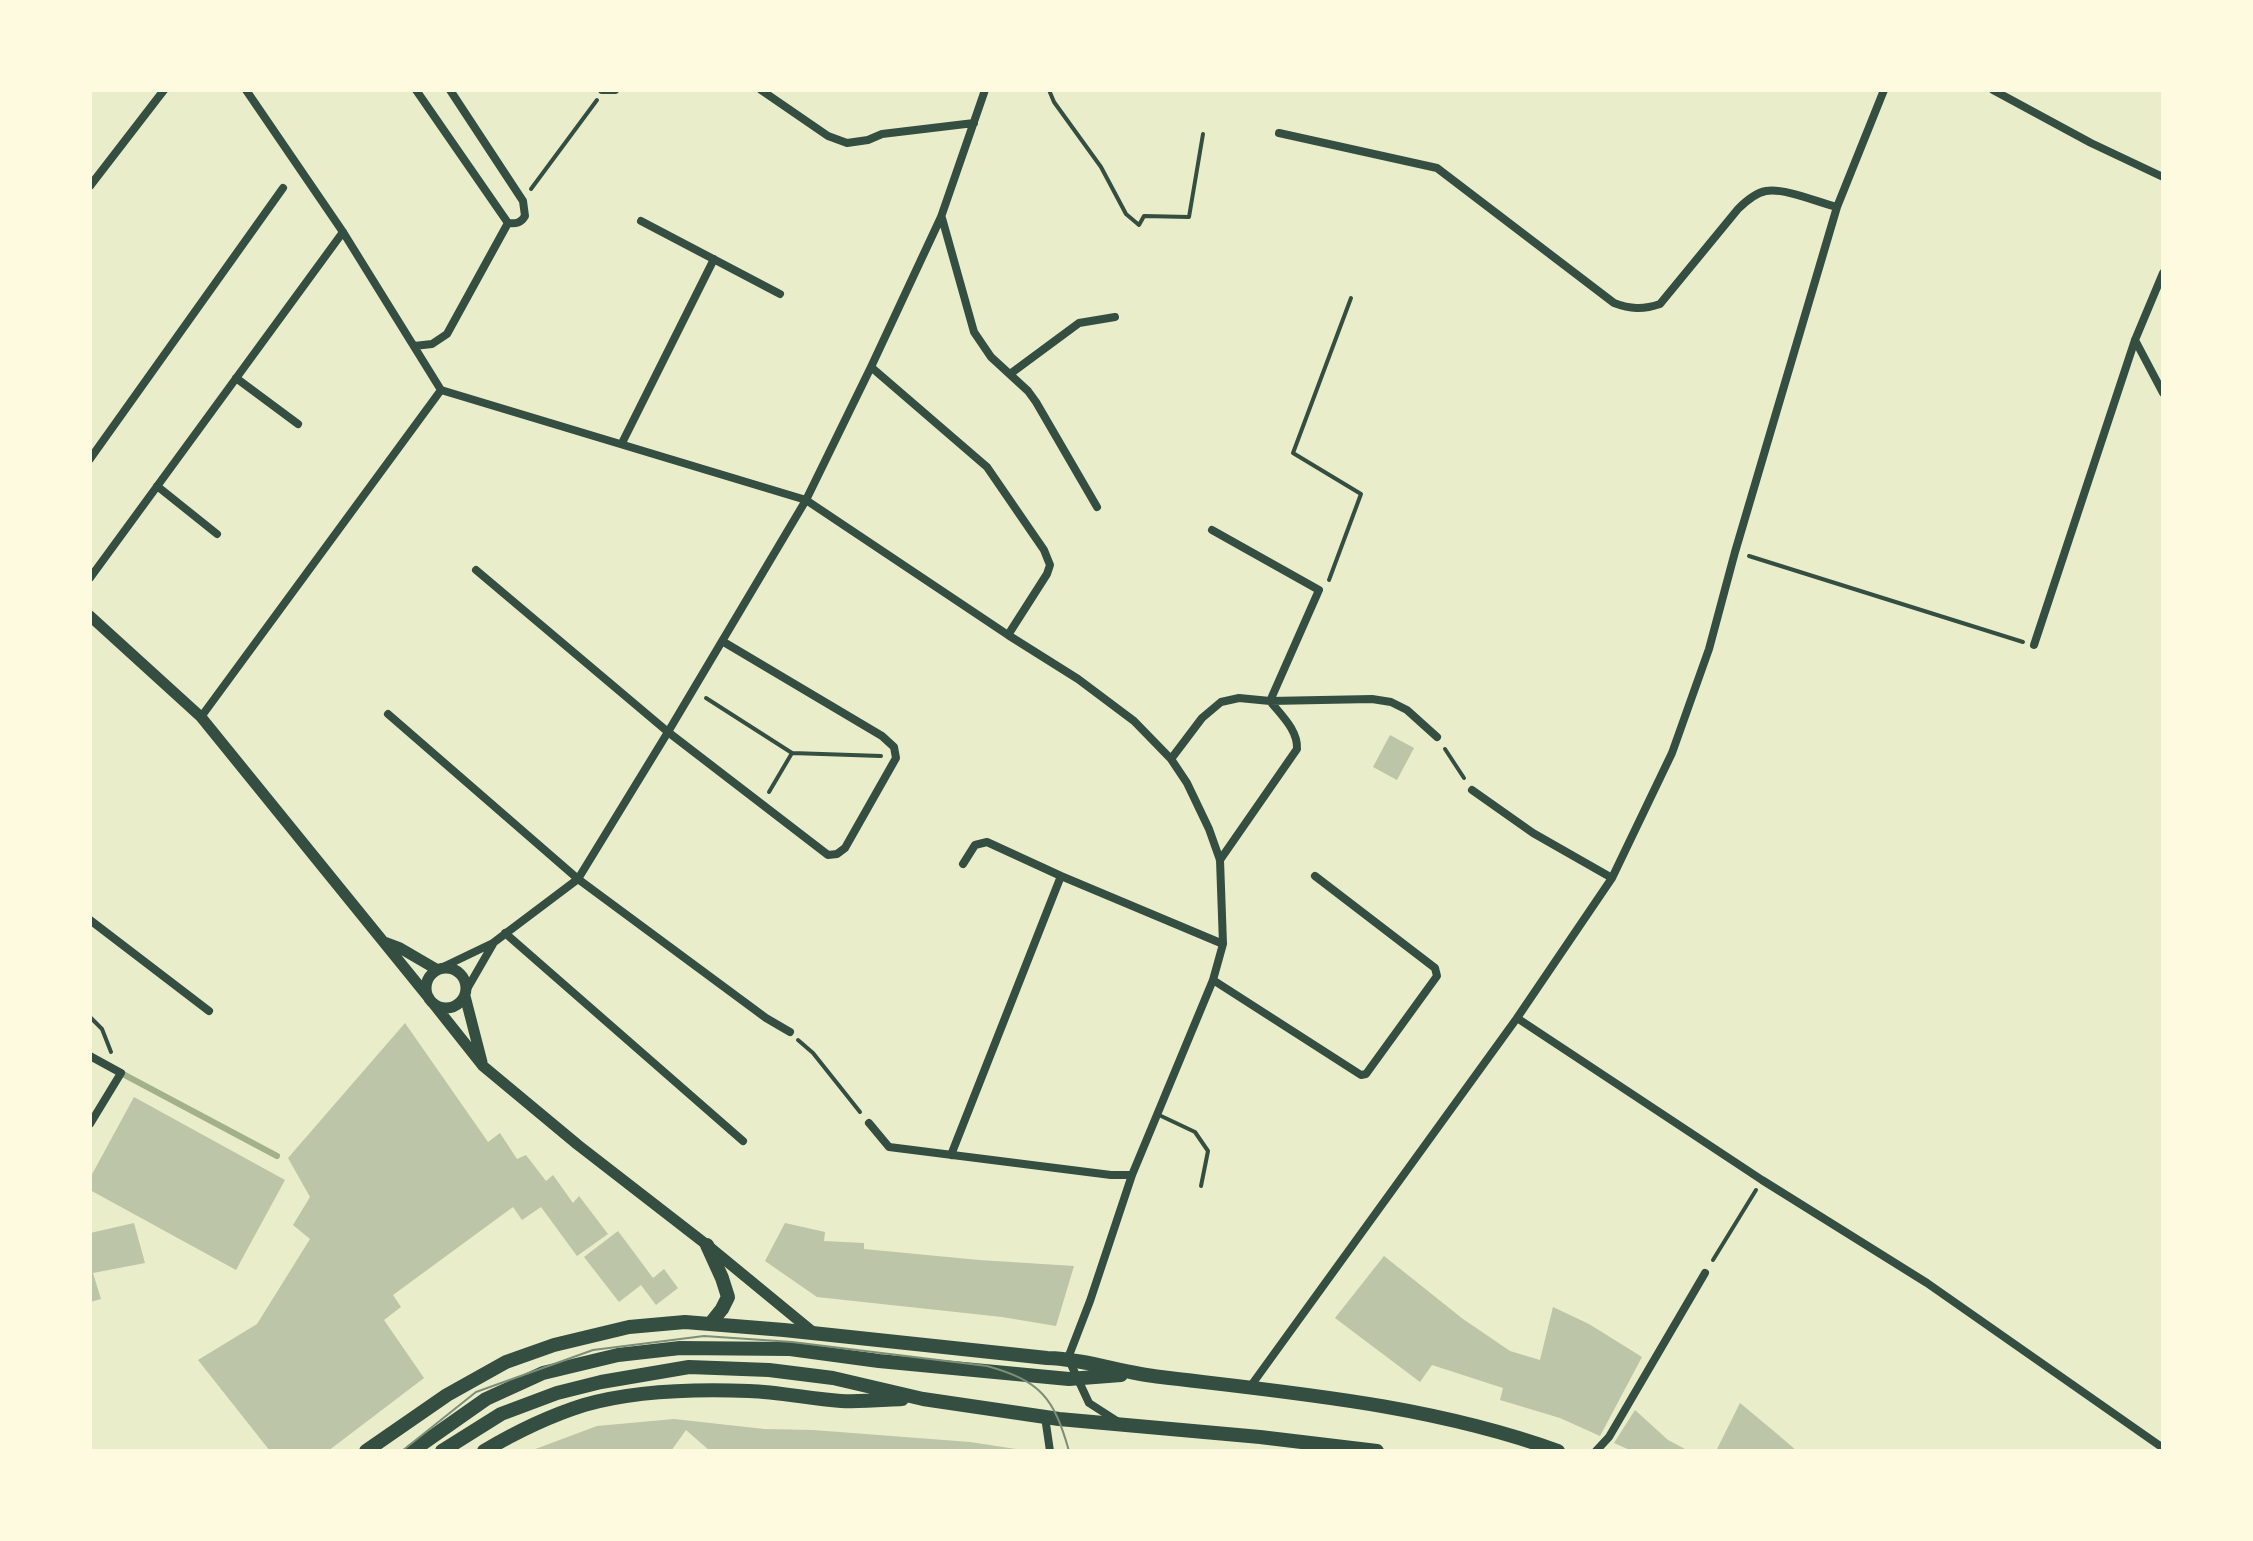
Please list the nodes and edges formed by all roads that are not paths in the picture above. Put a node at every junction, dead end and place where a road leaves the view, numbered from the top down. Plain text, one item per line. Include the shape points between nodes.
1 (164, 90) edge
2 (246, 90) edge
3 (416, 90) edge
4 (450, 90) edge
5 (603, 90) edge
6 (615, 90) edge
7 (761, 90) edge
8 (985, 90) edge
9 (1884, 90) edge
10 (1993, 90) edge
11 (974, 123) junction
12 (1279, 133) dead end
13 (2163, 177) edge
14 (90, 186) edge
15 (283, 188) dead end
16 (1837, 207) junction
17 (941, 217) junction
18 (641, 221) dead end
19 (508, 223) junction
20 (343, 232) junction
21 (714, 259) junction
22 (2163, 273) edge
23 (780, 294) dead end
24 (1115, 317) dead end
25 (2135, 340) junction
26 (414, 346) junction
27 (871, 367) junction
28 (1010, 374) junction
29 (236, 378) junction
30 (441, 390) junction
31 (2163, 393) edge
32 (298, 424) dead end
33 (622, 443) junction
34 (90, 459) edge
35 (157, 486) junction
36 (806, 500) junction
37 (1097, 507) dead end
38 (1212, 530) dead end
39 (217, 534) dead end
40 (476, 570) dead end
41 (90, 578) edge
42 (90, 616) edge
43 (1008, 635) junction
44 (722, 641) junction
45 (2034, 645) road end
46 (1270, 701) junction
47 (388, 714) dead end
48 (201, 717) junction
49 (668, 732) junction
50 (1437, 737) road end
51 (1171, 759) junction
52 (1472, 790) road end
53 (1220, 860) junction
54 (963, 864) dead end
55 (1061, 876) junction
56 (1315, 876) dead end
57 (1612, 878) junction
58 (578, 879) junction
59 (90, 920) edge
60 (505, 933) junction
61 (382, 941) junction
62 (493, 943) junction
63 (1223, 944) junction
64 (440, 968) junction
65 (1213, 980) junction
66 (466, 992) junction
67 (431, 1001) junction
68 (209, 1011) dead end
69 (1517, 1018) junction
70 (790, 1032) road end
71 (90, 1056) edge
72 (483, 1066) junction
73 (1157, 1114) junction
74 (869, 1123) road end
75 (90, 1124) edge
76 (743, 1141) dead end
77 (951, 1155) junction
78 (1132, 1175) junction
79 (1201, 1186) dead end
80 (707, 1245) junction
81 (1705, 1273) road end
82 (710, 1324) junction
83 (814, 1333) junction
84 (1068, 1358) junction
85 (1014, 1374) junction
86 (1135, 1374) junction
87 (1077, 1378) junction
88 (1249, 1388) junction
89 (923, 1399) junction
90 (1045, 1417) junction
91 (1122, 1425) junction
92 (2163, 1448) edge
93 (366, 1451) edge
94 (412, 1451) edge
95 (442, 1451) edge
96 (484, 1451) edge
97 (1050, 1451) edge
98 (1377, 1451) edge
99 (1558, 1451) edge
100 (1596, 1451) edge

1 - 14 street
2 - 20 street
3 - 19 street
4 - 19 street via 523,201 522,221
5 - 6 street
7 - 11 street via 828,136 847,143
8 - 11 street
9 - 16 street
10 - 13 street
11 - 17 street
12 - 16 street via 1437,168 1614,303 1629,308 1660,304 1738,209 1764,191
15 - 34 street
16 - 57 street via 1709,649 1672,753
17 - 27 street
17 - 28 street via 974,332
18 - 21 street
19 - 26 street via 447,334 432,344
20 - 26 street
20 - 29 street
21 - 23 street
21 - 33 street
22 - 25 street
24 - 28 street via 1079,323
25 - 31 street
25 - 45 street
26 - 30 street
27 - 36 street
27 - 43 street via 987,467 1044,550 1050,565 1047,574
28 - 37 street via 1036,402
29 - 32 street
29 - 35 street
30 - 33 street
30 - 48 street
33 - 36 street
35 - 39 street
35 - 41 street
36 - 43 street
36 - 44 street
38 - 46 street via 1319,590
40 - 49 street
42 - 48 street
43 - 51 street via 1134,721
44 - 49 street
44 - 49 street via 894,747 896,758 845,848 828,855
46 - 50 street via 1391,702
46 - 51 street via 1221,702
46 - 53 street via 1293,730 1297,749
47 - 58 street
48 - 61 street
49 - 58 street
51 - 53 street via 1196,799
52 - 57 street
53 - 63 street
54 - 55 street via 975,845 987,842
55 - 63 street
55 - 77 street
56 - 65 street via 1437,972 1366,1074
57 - 69 street
58 - 60 street
58 - 70 street
59 - 68 street
60 - 62 street
60 - 76 street
61 - 64 street
61 - 67 street
62 - 64 street
62 - 66 street
63 - 65 street
64 - 66 street via 460,973
64 - 67 street via 427,979
65 - 73 street
66 - 67 street via 451,1007
66 - 72 street
67 - 72 street
69 - 88 street
69 - 92 street via 1927,1283
71 - 75 street via 121,1073
72 - 80 street
73 - 78 street
73 - 79 lane via 1195,1132 1208,1151
74 - 77 street via 889,1147
77 - 78 street
78 - 84 street
80 - 82 main road via 728,1297
80 - 83 street
81 - 100 street
82 - 83 main road
82 - 93 main road via 608,1330 526,1354 447,1395
83 - 84 main road
84 - 85 main road via 1044,1370
84 - 86 main road
84 - 87 street
85 - 87 main road
85 - 94 main road via 790,1349 633,1353 543,1373 486,1399
86 - 87 main road
86 - 88 main road
87 - 91 street via 1089,1403
88 - 99 main road via 1401,1409
89 - 90 main road
89 - 95 main road via 833,1378 689,1367 557,1393 501,1414
89 - 96 main road via 843,1401 693,1390 621,1398 551,1417
90 - 91 main road
90 - 97 street
91 - 98 main road

